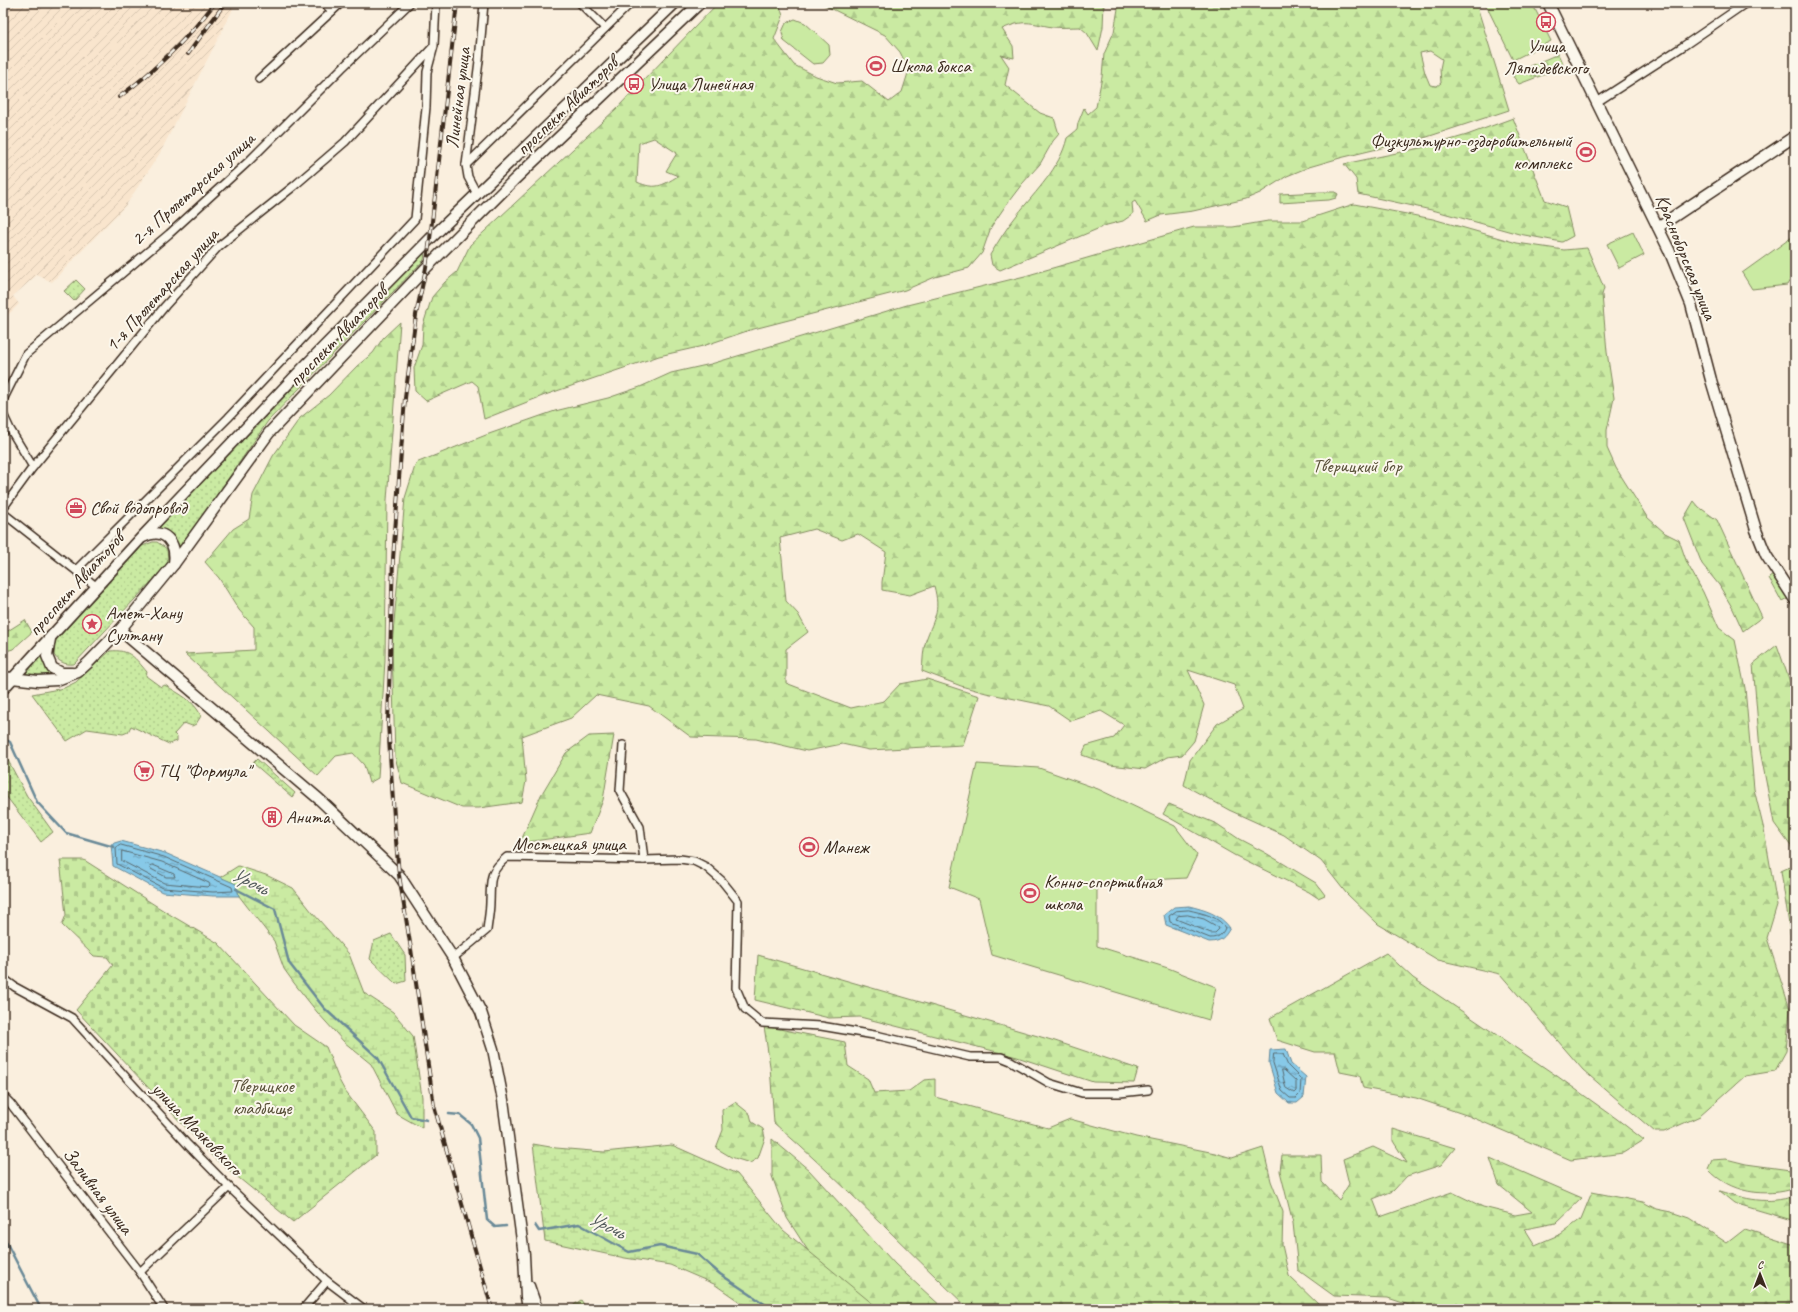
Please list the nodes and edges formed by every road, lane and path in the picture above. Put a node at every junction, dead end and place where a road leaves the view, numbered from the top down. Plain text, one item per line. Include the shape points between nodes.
1 (324, 3) edge
2 (341, 3) edge
3 (410, 3) edge
4 (436, 3) edge
5 (484, 3) edge
6 (580, 3) edge
7 (631, 3) edge
8 (675, 3) edge
9 (700, 3) edge
10 (1548, 3) edge
11 (1746, 3) edge
12 (332, 11) junction
13 (605, 28) junction
14 (434, 46) junction
15 (258, 79) dead end
16 (1597, 102) junction
17 (1795, 136) edge
18 (466, 165) junction
19 (477, 194) junction
20 (1658, 227) junction
21 (3, 400) edge
22 (3, 414) edge
23 (33, 467) junction
24 (3, 508) edge
25 (3, 512) edge
26 (142, 537) junction
27 (174, 564) junction
28 (76, 570) junction
29 (97, 587) junction
30 (1795, 600) edge
31 (120, 630) junction
32 (51, 638) junction
33 (78, 672) junction
34 (8, 678) edge
35 (3, 689) edge
36 (623, 745) dead end
37 (644, 860) junction
38 (453, 958) junction
39 (3, 978) edge
40 (1148, 1090) dead end
41 (3, 1096) edge
42 (229, 1187) junction
43 (140, 1272) junction
44 (526, 1279) junction
45 (326, 1281) junction
46 (164, 1309) edge
47 (303, 1309) edge
48 (364, 1309) edge
49 (528, 1309) edge
50 (537, 1309) edge

1 - 12 street
2 - 12 street
3 - 21 street, 2-я Пролетарская улица via 249,161 169,234 26,354
4 - 14 street
5 - 18 street, Линейная улица
6 - 13 street
7 - 13 street, проспект Авиаторов
8 - 19 main road, проспект Авиаторов
9 - 27 main road, проспект Авиаторов via 514,180 269,433
10 - 16 main road, Красноборская улица
11 - 16 street via 1682,48
12 - 15 street
13 - 18 street, проспект Авиаторов
14 - 23 street, 1-я Пролетарская улица via 345,142 219,246 165,306
14 - 28 street, проспект Авиаторов via 427,72 415,218 228,418
16 - 20 main road, Красноборская улица
17 - 20 main road
18 - 19 street, Линейная улица via 468,177
19 - 26 main road, проспект Авиаторов via 304,367
20 - 30 main road, Красноборская улица via 1691,304 1756,530 1766,556
22 - 23 street
23 - 24 street, 1-я Пролетарская улица
25 - 28 street
26 - 27 main road via 158,533 171,541 175,549
26 - 29 main road, проспект Авиаторов
27 - 31 main road, проспект Авиаторов
28 - 29 street
29 - 32 main road, проспект Авиаторов
31 - 33 main road, проспект Авиаторов
31 - 38 main road via 320,799 399,875
32 - 33 main road via 47,656 52,668 62,673
32 - 34 main road, проспект Авиаторов
33 - 34 main road, проспект Авиаторов via 57,680
34 - 35 main road, проспект Авиаторов
36 - 37 street via 620,792 640,827
37 - 38 street, Мостецкая улица via 507,857 497,866 490,880 487,930
37 - 40 street, Мостецкая улица via 680,859 706,867 738,900 736,988 744,1009 762,1023 821,1026 880,1036 970,1057 1001,1057 1049,1083 1082,1093
38 - 44 main road via 480,1012 493,1049 503,1100
39 - 42 street, улица Маяковского via 72,1018
41 - 43 street, Заливная улица
42 - 43 street
42 - 45 street, улица Маяковского
43 - 46 street, Заливная улица
44 - 49 main road
44 - 50 main road
45 - 47 street
45 - 48 street, улица Маяковского

